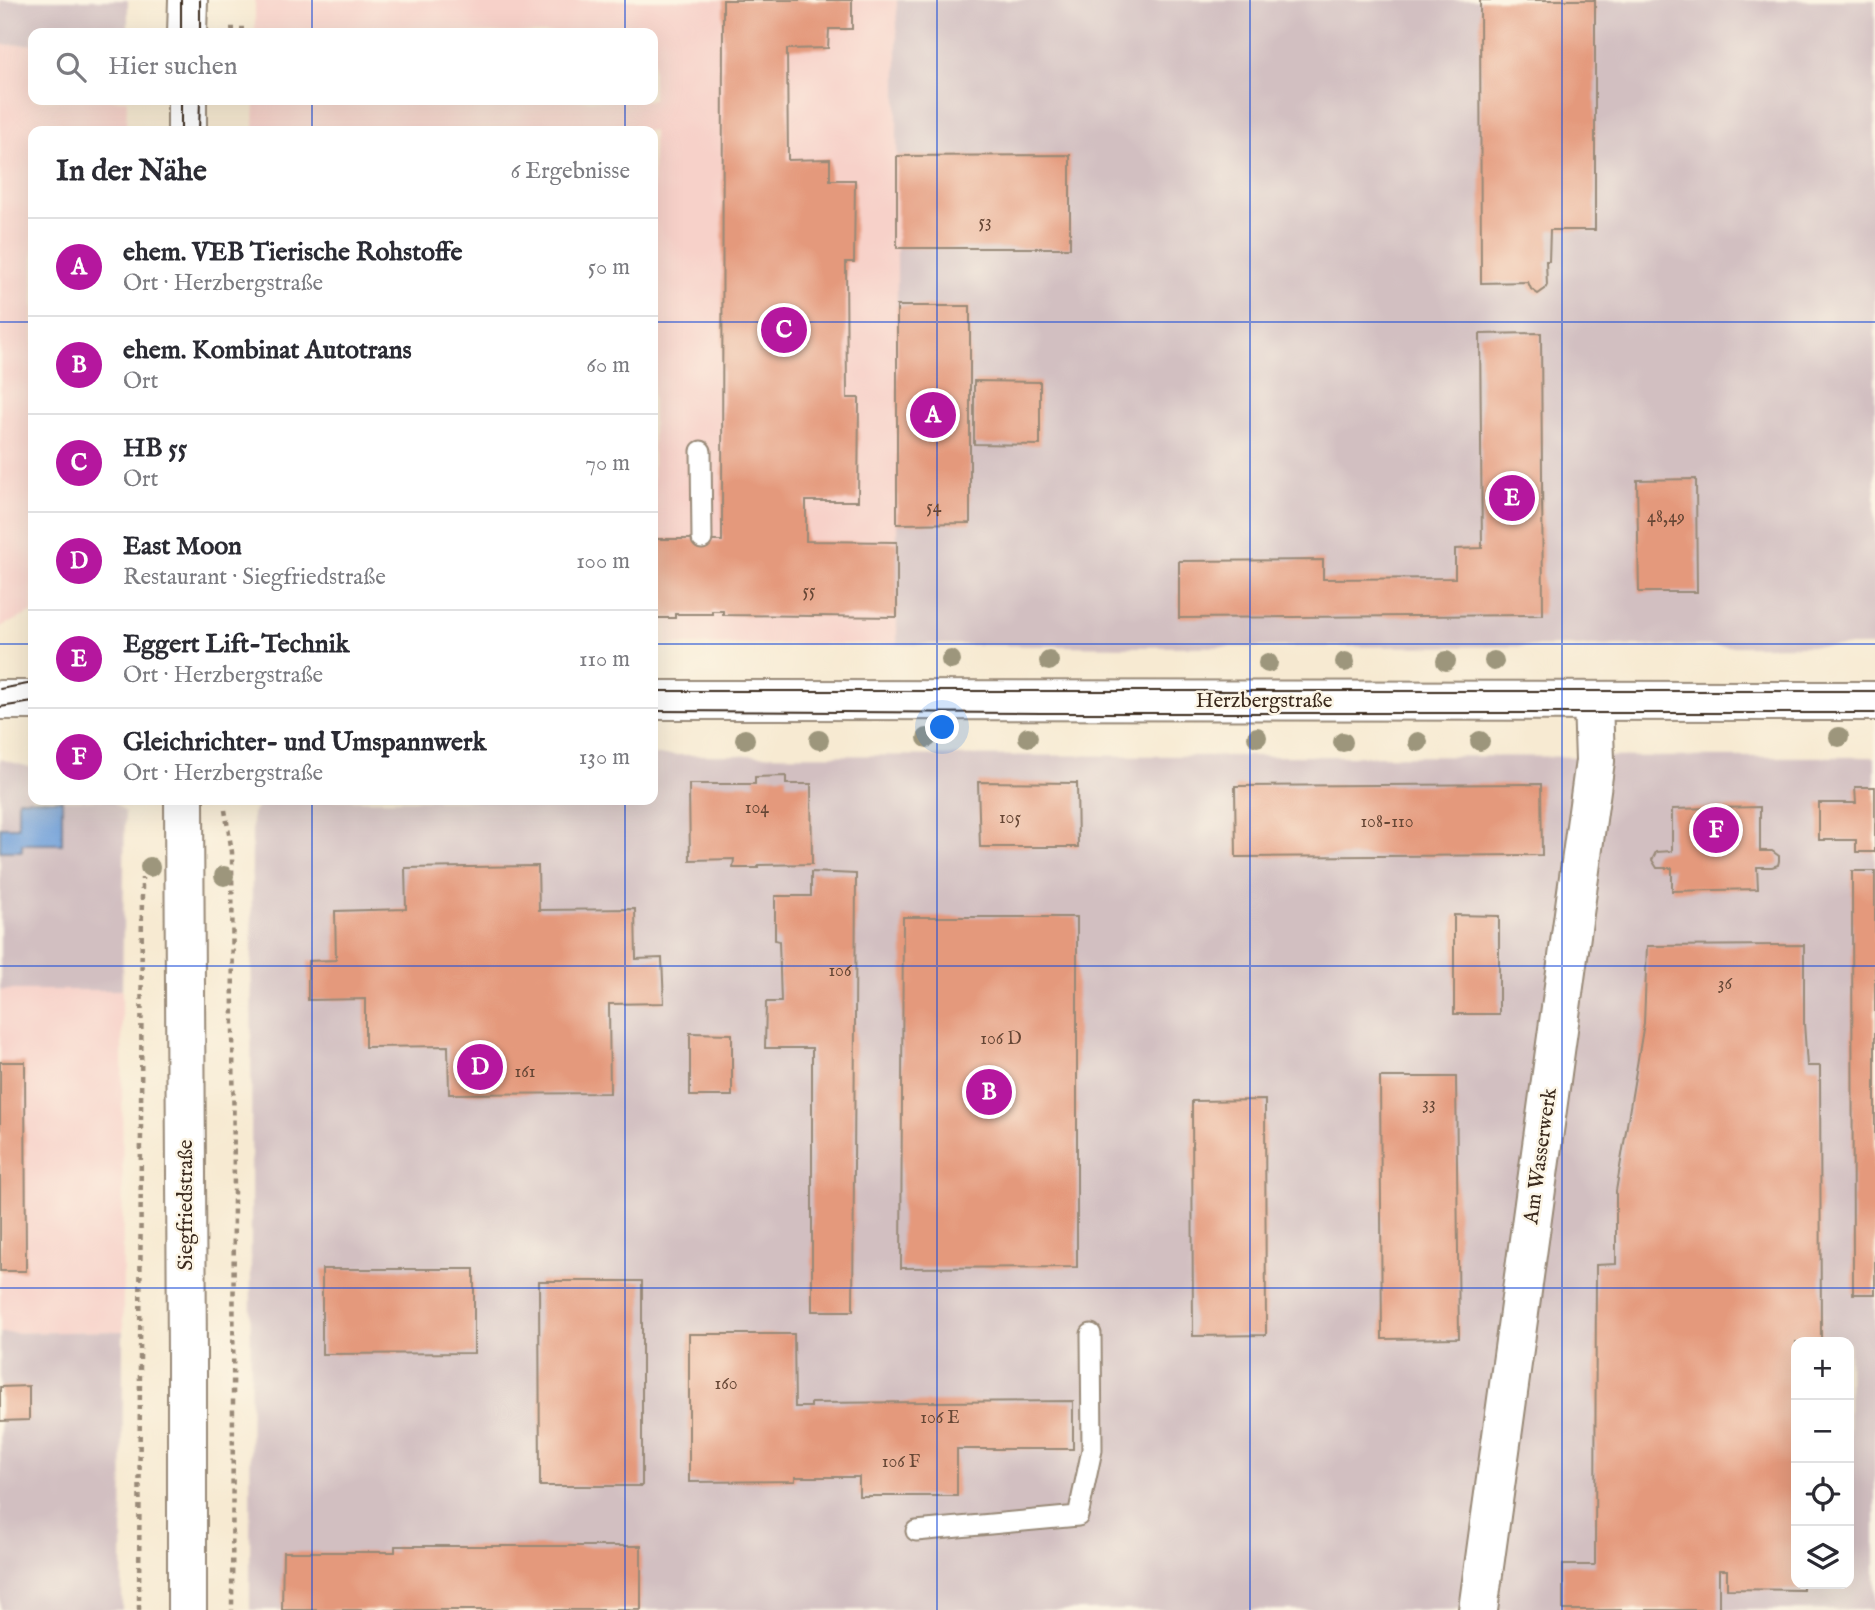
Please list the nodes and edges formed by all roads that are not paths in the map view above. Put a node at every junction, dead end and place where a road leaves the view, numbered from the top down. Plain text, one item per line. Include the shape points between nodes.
1 (188, 0) edge
2 (187, 28) edge
3 (187, 105) edge
4 (187, 126) edge
5 (701, 451) dead end
6 (702, 539) dead end
7 (0, 700) edge
8 (28, 700) edge
9 (658, 700) edge
10 (1593, 701) junction
11 (1875, 701) edge
12 (184, 805) edge
13 (1091, 1334) dead end
14 (916, 1531) dead end
15 (187, 1610) edge
16 (1478, 1610) edge

1 - 2 street
3 - 4 street
5 - 6 lane
7 - 8 street
9 - 10 street, Herzbergstraße
10 - 11 street, Herzbergstraße
10 - 16 street, Am Wasserwerk via 1595,761
12 - 15 street, Siegfriedstraße
13 - 14 lane via 1092,1450 1078,1516

